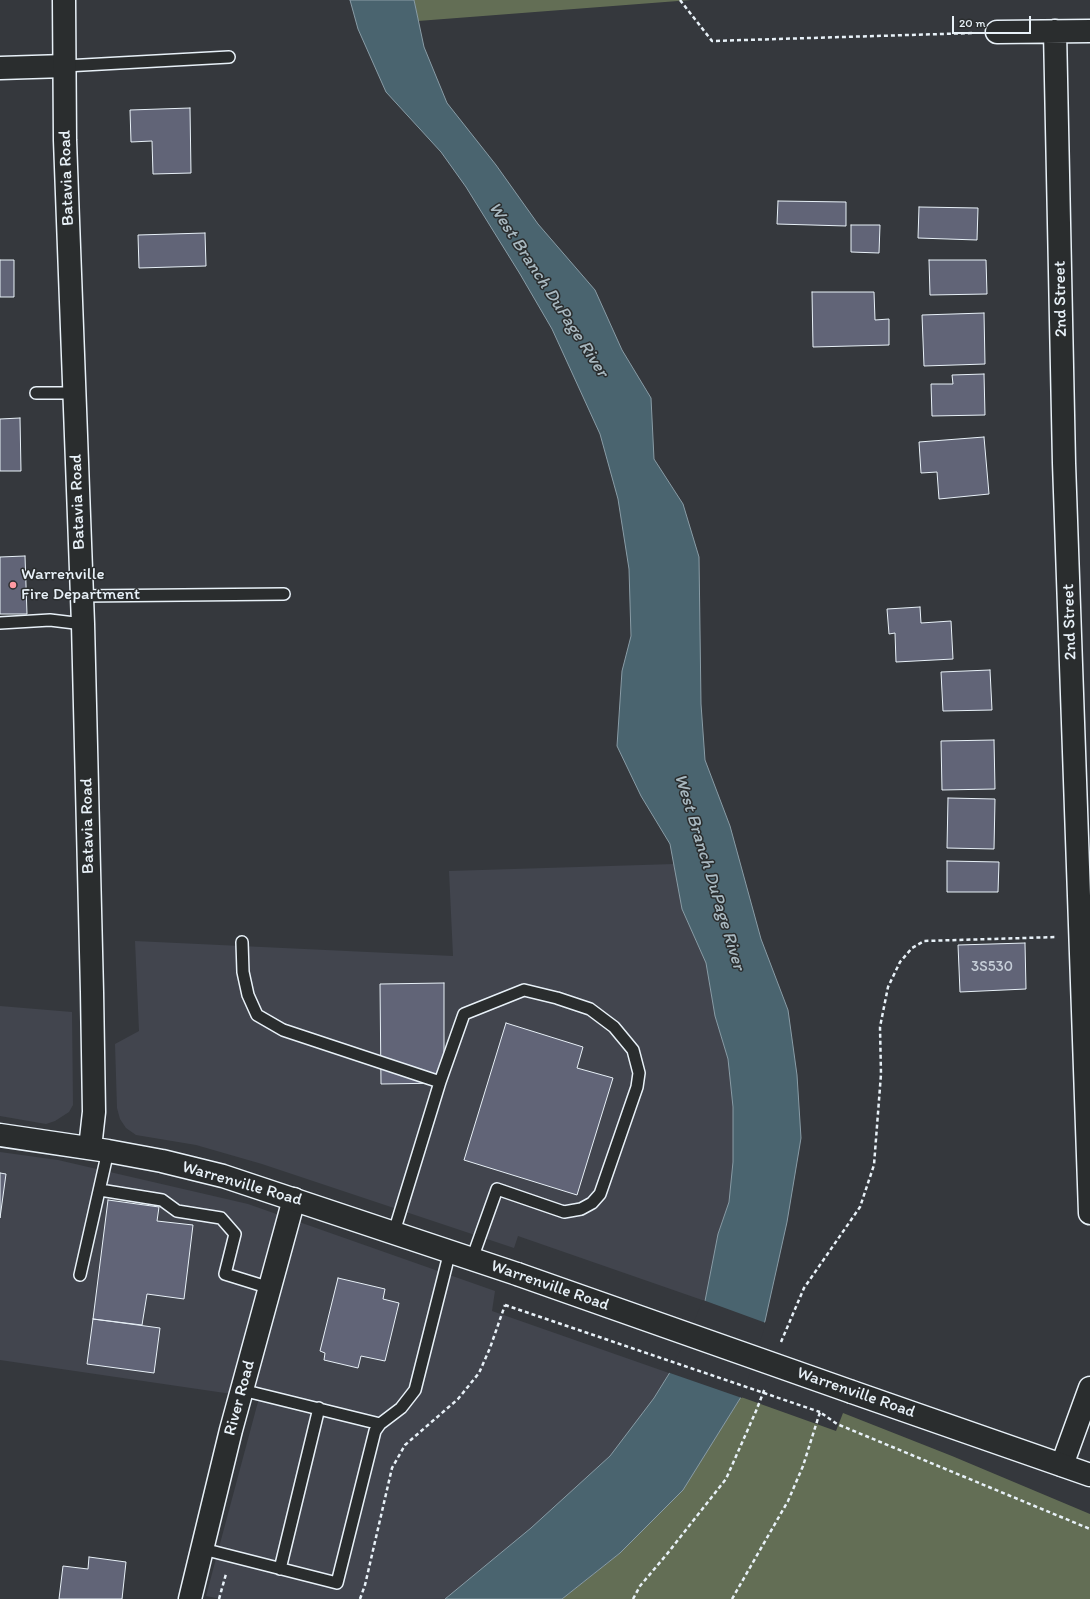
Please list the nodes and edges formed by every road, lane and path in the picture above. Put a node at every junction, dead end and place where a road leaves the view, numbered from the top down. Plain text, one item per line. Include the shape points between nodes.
1 (64, 0) edge
2 (680, 0) edge
3 (1055, 31) junction
4 (1090, 31) edge
5 (996, 32) joint
6 (229, 57) dead end
7 (65, 66) junction
8 (0, 68) edge
9 (36, 393) dead end
10 (74, 393) junction
11 (284, 594) dead end
12 (82, 596) junction
13 (0, 623) edge
14 (83, 624) junction
15 (1085, 897) edge
16 (1038, 936) dead end
17 (242, 942) dead end
18 (440, 1082) junction
19 (0, 1135) edge
20 (99, 1150) junction
21 (100, 1190) junction
22 (294, 1199) junction
23 (1090, 1213) edge
24 (394, 1232) junction
25 (450, 1251) junction
26 (472, 1259) junction
27 (80, 1275) dead end
28 (270, 1288) junction
29 (788, 1323) dead end
30 (1090, 1388) edge
31 (242, 1390) junction
32 (319, 1408) junction
33 (756, 1411) dead end
34 (820, 1412) junction
35 (380, 1424) junction
36 (1062, 1465) junction
37 (1090, 1475) edge
38 (1090, 1529) edge
39 (203, 1549) junction
40 (230, 1556) junction
41 (280, 1569) junction
42 (190, 1599) edge
43 (220, 1599) edge
44 (360, 1599) edge
45 (633, 1599) edge
46 (732, 1599) edge

1 - 7 main road, Batavia Road
2 - 5 path via 712,41
3 - 4 main road
3 - 5 main road
3 - 15 main road, 2nd Street via 1064,463
6 - 7 lane
7 - 8 main road
7 - 10 main road, Batavia Road via 65,140
9 - 10 lane
10 - 12 main road, Batavia Road
11 - 12 lane
12 - 14 main road, Batavia Road
13 - 14 lane via 50,620
14 - 20 main road, Batavia Road via 93,1104
15 - 23 main road, 2nd Street
16 - 29 path via 924,941 912,948 900,962 888,987 880,1027 881,1074 874,1165 860,1207 804,1288
17 - 18 lane via 246,987 257,1015 284,1030
18 - 24 lane
18 - 26 lane via 464,1014 524,990 590,1009 614,1027 633,1050 639,1073 637,1087 600,1194 592,1203 581,1209 564,1212 497,1189
19 - 20 main road, Warrenville Road
20 - 21 lane
20 - 22 main road, Warrenville Road via 223,1176
21 - 27 lane
21 - 28 lane via 162,1200 177,1210 222,1218 235,1234 225,1274
22 - 24 main road, Warrenville Road
22 - 28 main road, River Road
24 - 25 main road, Warrenville Road
25 - 26 main road, Warrenville Road
25 - 35 lane via 415,1390 401,1408
26 - 36 main road, Warrenville Road, bridge
28 - 31 main road, River Road
30 - 36 main road
31 - 32 lane
31 - 39 main road, River Road
32 - 35 lane
32 - 41 lane
33 - 45 path via 726,1478 640,1586
34 - 38 path via 837,1424
34 - 44 path, bridge via 505,1305 479,1373 458,1399 405,1445 392,1468
34 - 46 path via 803,1466 788,1501
35 - 41 lane via 375,1431 337,1583
36 - 37 main road, Warrenville Road
39 - 40 lane
39 - 42 main road, River Road
40 - 41 lane
40 - 43 path

